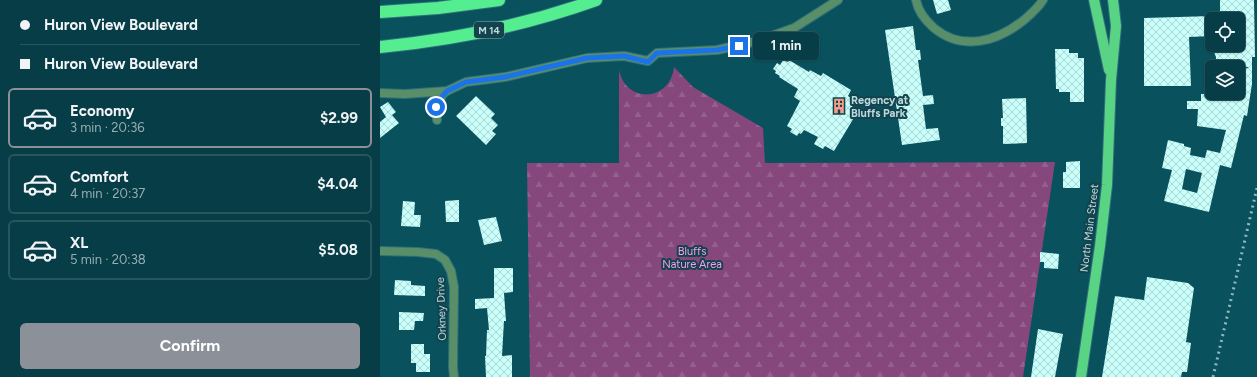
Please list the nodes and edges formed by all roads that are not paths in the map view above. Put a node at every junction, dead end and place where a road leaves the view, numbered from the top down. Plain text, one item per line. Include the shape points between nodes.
1 (499, 0) edge
2 (596, 0) edge
3 (838, 0) edge
4 (916, 0) edge
5 (1043, 0) edge
6 (1094, 0) edge
7 (1113, 0) edge
8 (380, 12) edge
9 (380, 47) edge
10 (1111, 80) junction
11 (447, 91) junction
12 (380, 93) edge
13 (437, 120) dead end
14 (380, 251) edge
15 (454, 377) edge
16 (1081, 377) edge

1 - 8 highway
2 - 9 highway, M 14 via 497,29
3 - 11 street via 794,28 757,42 717,50 657,53 648,62 624,56 587,58 505,77 466,82
4 - 5 street via 922,15 940,33 969,41 984,41 1012,29
6 - 10 main road, North Main Street
7 - 10 main road, North Main Street via 1116,26
10 - 16 main road, North Main Street via 1107,185
11 - 12 street
11 - 13 street via 438,101
14 - 15 street, Orkney Drive via 436,254 445,260 451,271 454,287

